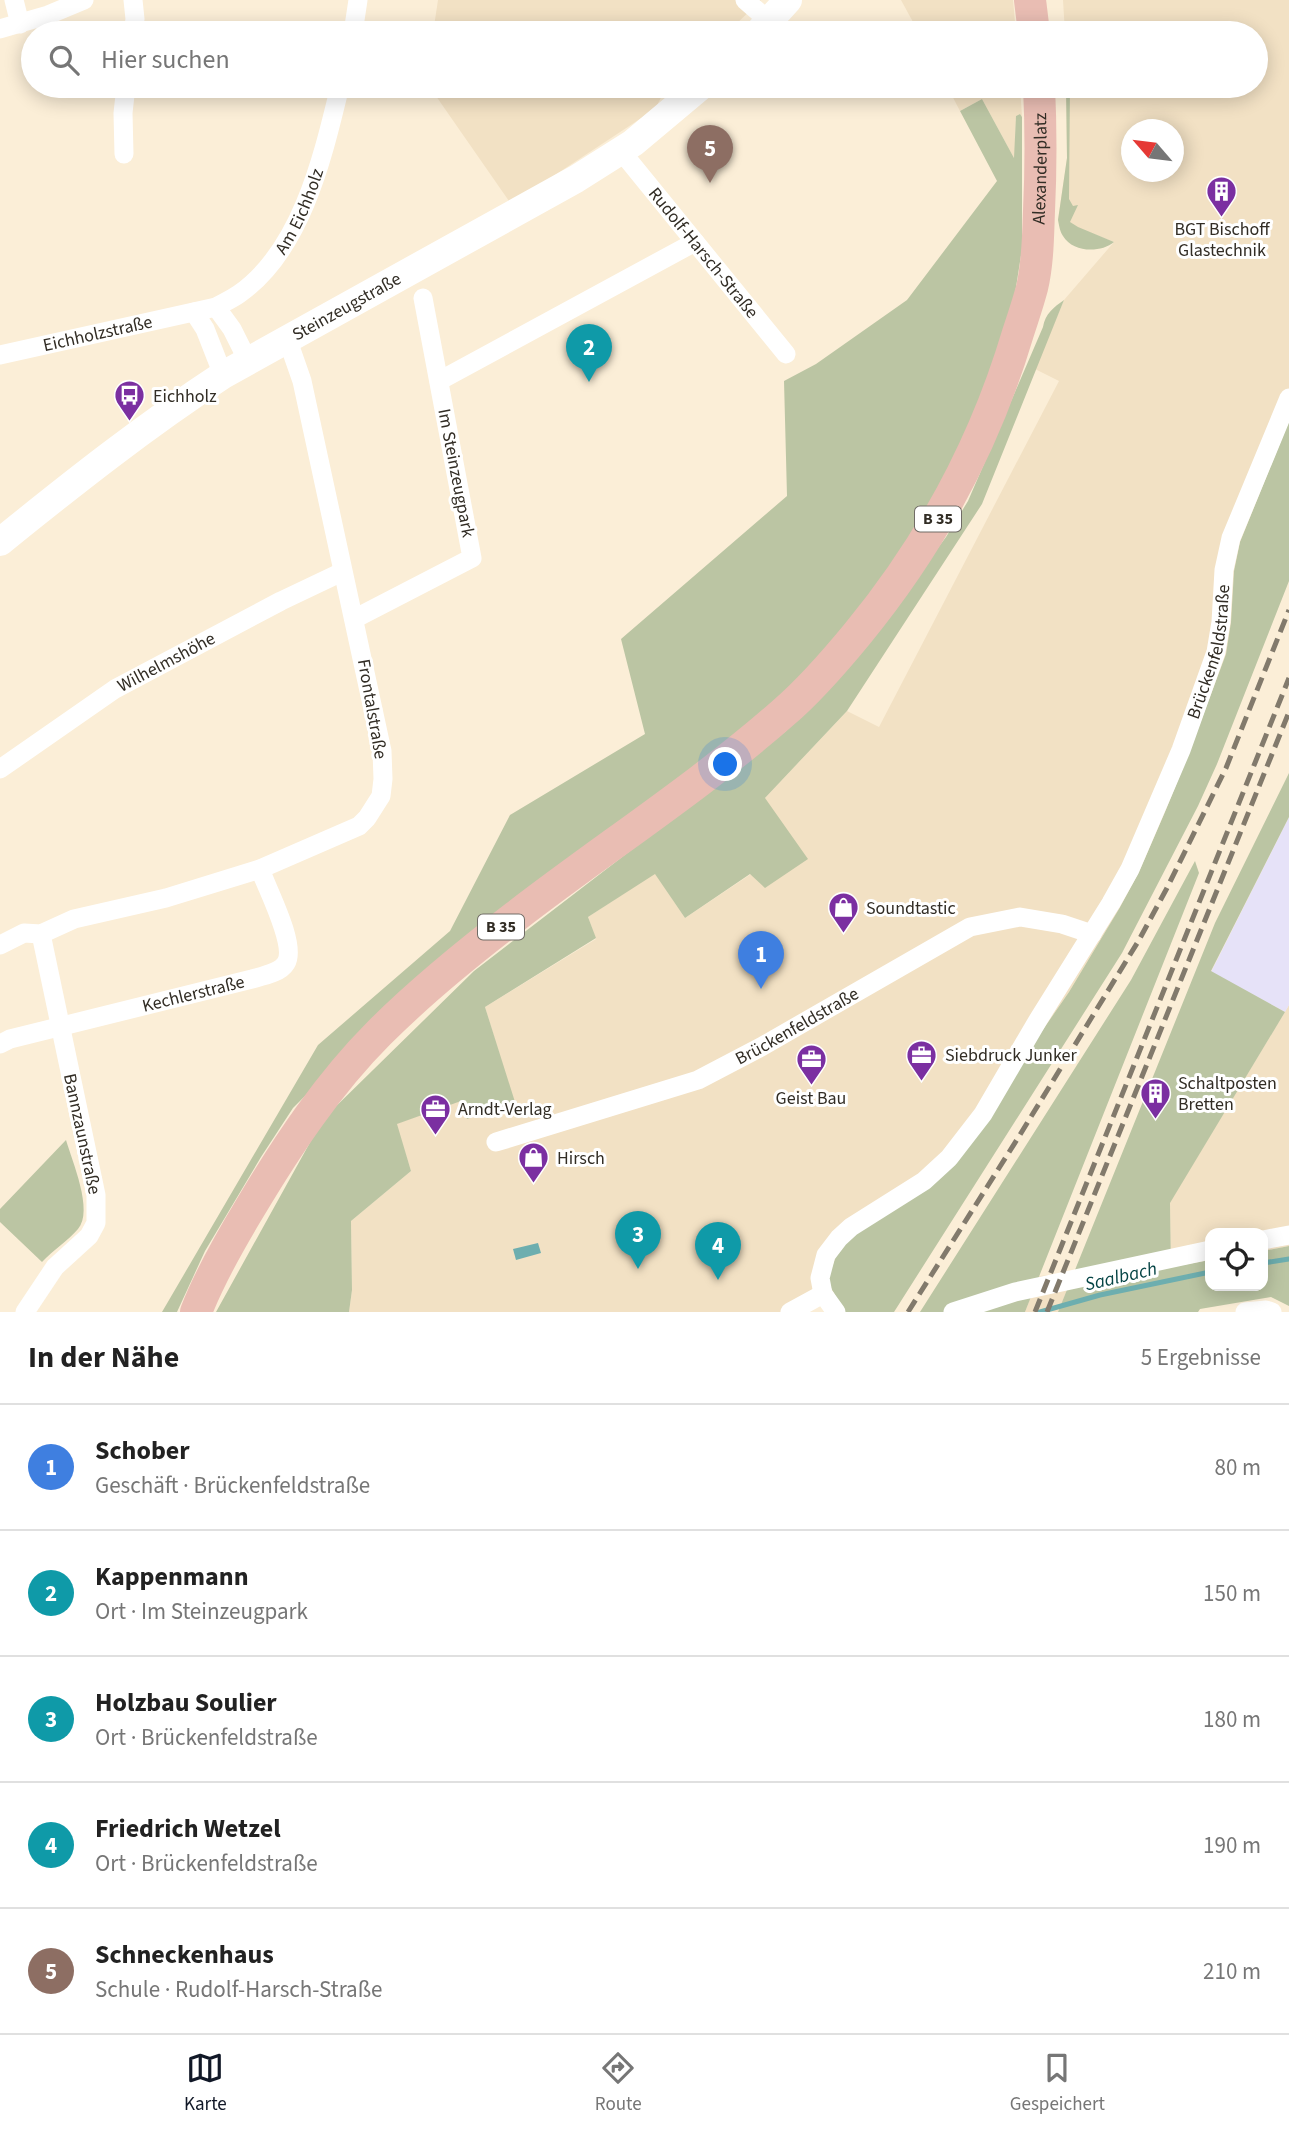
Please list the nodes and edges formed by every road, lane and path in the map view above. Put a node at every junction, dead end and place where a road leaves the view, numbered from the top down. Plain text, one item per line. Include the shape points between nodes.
1 (14, 0) edge
2 (84, 0) edge
3 (134, 0) edge
4 (358, 0) edge
5 (745, 0) edge
6 (788, 0) edge
7 (1030, 0) edge
8 (27, 21) edge
9 (135, 21) edge
10 (355, 21) edge
11 (759, 21) edge
12 (769, 21) edge
13 (1033, 21) edge
14 (20, 23) joint
15 (0, 29) edge
16 (125, 98) edge
17 (337, 98) edge
18 (686, 98) edge
19 (1040, 98) edge
20 (621, 151) junction
21 (124, 154) dead end
22 (695, 242) junction
23 (423, 298) dead end
24 (216, 307) junction
25 (194, 312) junction
26 (287, 338) junction
27 (786, 354) dead end
28 (0, 355) edge
29 (248, 360) junction
30 (223, 375) junction
31 (439, 381) junction
32 (1289, 398) edge
33 (0, 542) edge
34 (342, 572) junction
35 (354, 619) junction
36 (0, 768) edge
37 (260, 869) junction
38 (40, 934) junction
39 (1092, 934) junction
40 (0, 945) edge
41 (59, 1027) junction
42 (0, 1044) edge
43 (496, 1142) dead end
44 (1289, 1235) edge
45 (1268, 1239) edge
46 (1205, 1251) edge
47 (823, 1294) junction
48 (25, 1312) edge
49 (196, 1312) edge
50 (790, 1312) edge
51 (836, 1312) edge
52 (953, 1312) edge
53 (1245, 1312) edge
54 (1272, 1312) edge

1 - 14 street
2 - 8 street
3 - 9 street
4 - 10 street
5 - 11 street
6 - 12 street
7 - 13 main road
14 - 15 street
16 - 21 street
17 - 24 street, Am Eichholz via 302,213 270,267
18 - 20 street, Steinzeugstraße
19 - 49 main road, Alexanderplatz / B 35 via 1038,251 1032,287 986,425 920,550 837,659 788,710 514,917 379,1033 295,1136 234,1235
20 - 22 street, Rudolf-Harsch-Straße
20 - 26 street, Steinzeugstraße
22 - 27 street, Rudolf-Harsch-Straße
22 - 31 street
23 - 31 street, Im Steinzeugpark
24 - 25 street, Eichholzstraße
24 - 29 street
25 - 28 street, Eichholzstraße
25 - 30 street
26 - 29 street, Steinzeugstraße
26 - 34 street, Frontalstraße via 302,381
29 - 30 street, Steinzeugstraße
30 - 33 street, Steinzeugstraße via 169,410
31 - 35 street, Im Steinzeugpark via 472,558
32 - 39 street, Brückenfeldstraße via 1231,538 1216,652 1181,750 1130,869
34 - 35 street, Frontalstraße
34 - 36 street, Wilhelmshöhe via 115,689
35 - 37 street, Frontalstraße via 382,751 381,796 359,826
37 - 38 street, Frontalstraße via 166,898 74,919
37 - 41 street, Kechlerstraße via 289,951 279,970
38 - 40 street, Frontalstraße via 24,933
38 - 41 street, Bannzaunstraße
39 - 43 street, Brückenfeldstraße via 1020,917 970,927 698,1080
39 - 47 street, Brückenfeldstraße via 983,1114 949,1158 924,1181 851,1227 826,1255 820,1278
41 - 42 street, Kechlerstraße
41 - 48 street, Bannzaunstraße via 96,1195 96,1223 89,1236 55,1267
44 - 45 street
46 - 52 street via 1015,1292
47 - 50 street
47 - 51 street
53 - 54 street

